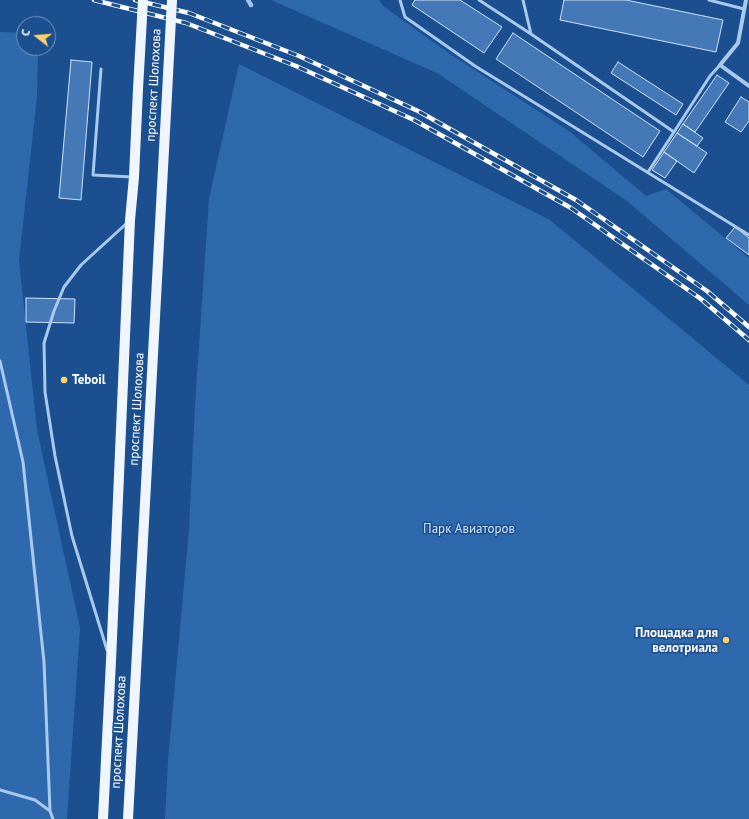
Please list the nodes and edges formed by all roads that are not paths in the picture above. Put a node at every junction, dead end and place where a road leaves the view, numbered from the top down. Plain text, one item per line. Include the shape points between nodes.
1 (143, 0) edge
2 (172, 0) edge
3 (400, 0) edge
4 (479, 0) edge
5 (523, 0) edge
6 (709, 0) edge
7 (746, 0) edge
8 (744, 9) junction
9 (531, 34) junction
10 (720, 66) junction
11 (101, 69) dead end
12 (749, 86) edge
13 (674, 132) junction
14 (648, 172) junction
15 (134, 177) junction
16 (130, 220) junction
17 (749, 236) edge
18 (0, 361) edge
19 (111, 661) junction
20 (0, 790) edge
21 (50, 811) junction
22 (53, 819) edge
23 (102, 819) edge
24 (128, 819) edge

1 - 15 main road, проспект Шолохова, bridge
2 - 24 main road, проспект Шолохова, bridge
3 - 14 lane via 405,17 475,66
4 - 9 lane
5 - 9 lane
6 - 8 lane
7 - 8 street
8 - 10 street via 738,43
9 - 13 lane
10 - 12 street
10 - 13 lane via 710,76
11 - 15 lane via 93,175
13 - 14 lane
14 - 17 lane
15 - 16 main road, проспект Шолохова
16 - 19 main road, проспект Шолохова
16 - 19 lane via 81,264 64,287 44,343 44,392 68,522
18 - 21 lane via 24,462 44,662
19 - 23 main road, проспект Шолохова
20 - 21 lane via 35,800
21 - 22 lane

